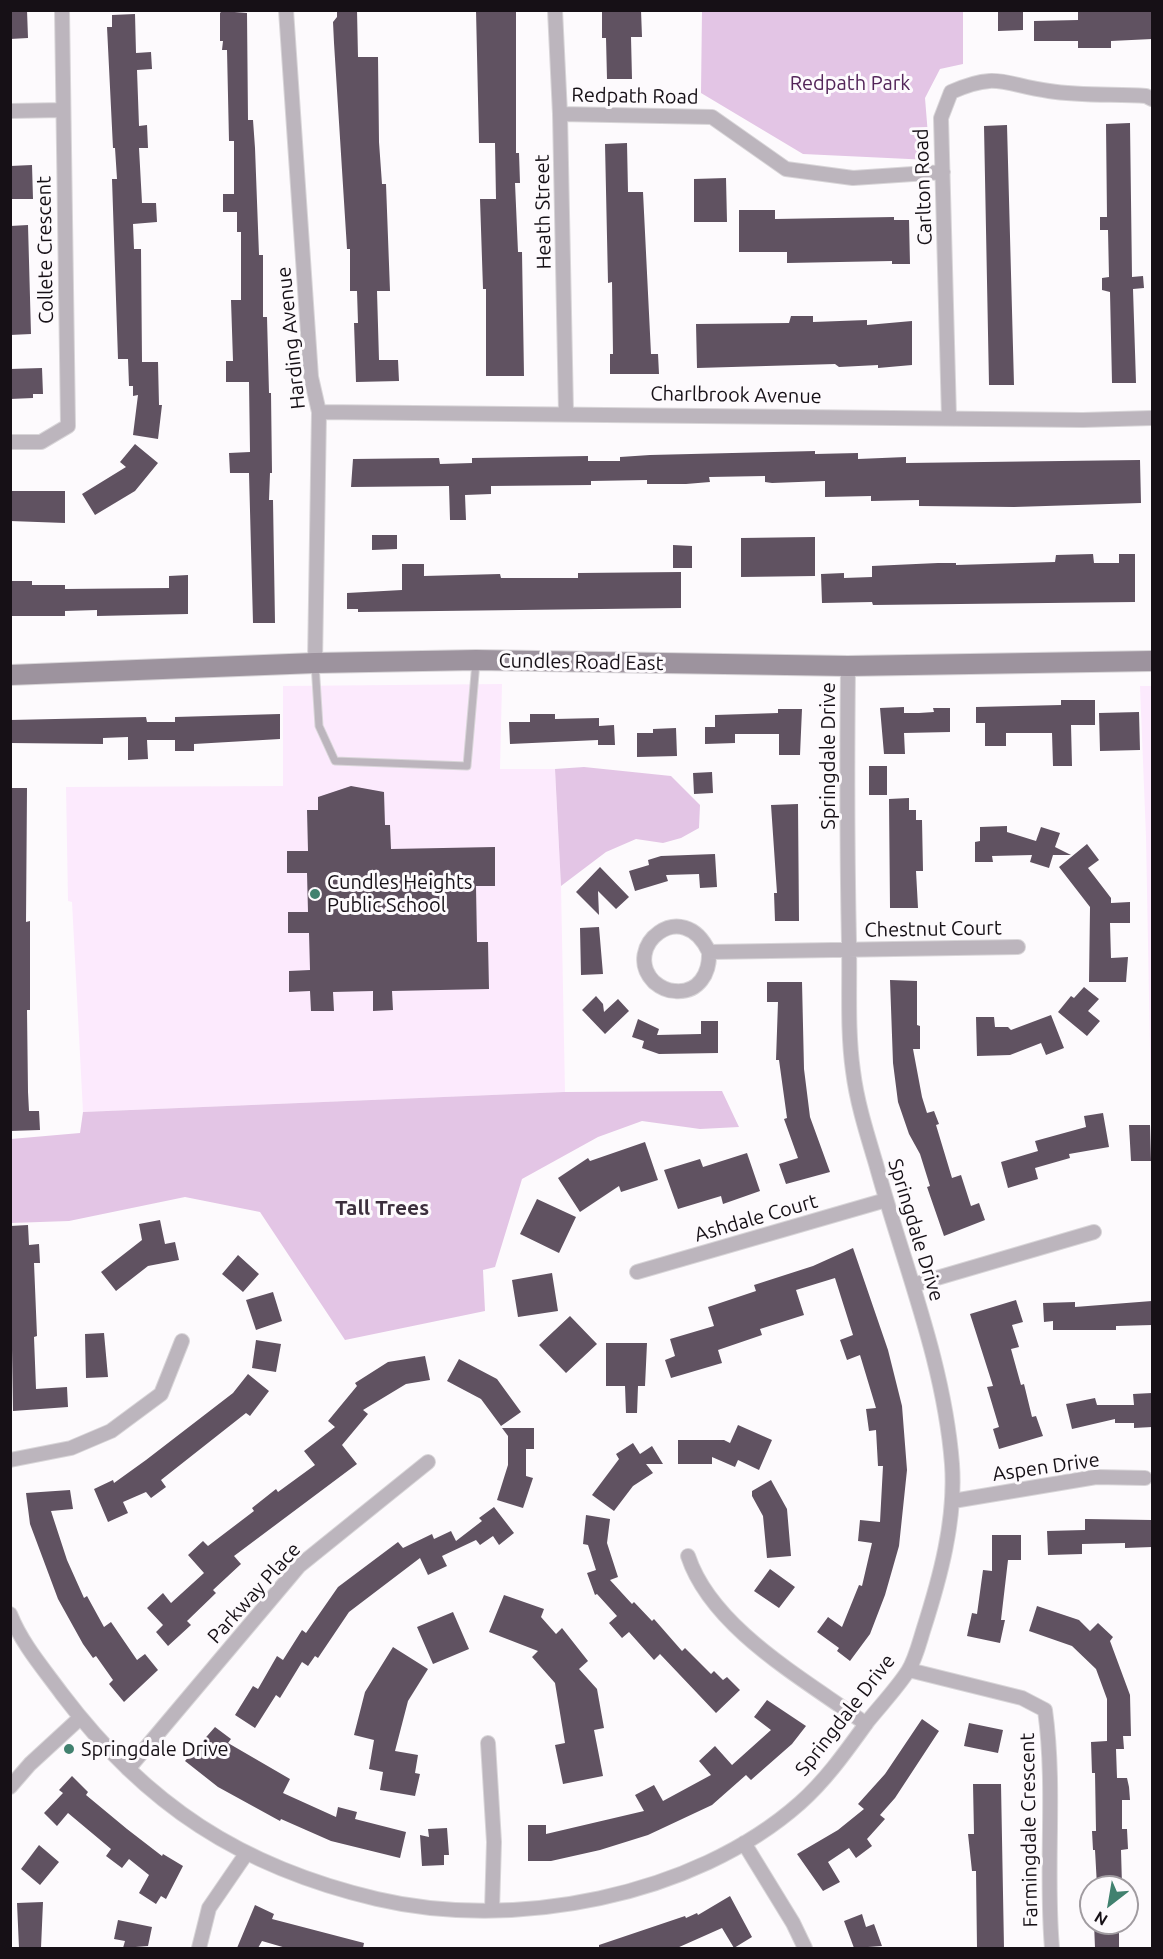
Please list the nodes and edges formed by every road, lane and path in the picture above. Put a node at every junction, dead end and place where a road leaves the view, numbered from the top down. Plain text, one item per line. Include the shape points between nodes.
1 (62, 10) edge
2 (286, 10) edge
3 (555, 10) edge
4 (1152, 99) edge
5 (62, 110) junction
6 (10, 111) edge
7 (560, 114) junction
8 (943, 172) junction
9 (319, 412) junction
10 (566, 412) junction
11 (949, 418) junction
12 (1152, 418) edge
13 (10, 442) edge
14 (476, 660) junction
15 (1152, 662) edge
16 (315, 663) junction
17 (848, 666) junction
18 (10, 675) edge
19 (1018, 947) dead end
20 (849, 951) junction
21 (709, 952) junction
22 (886, 1200) junction
23 (1094, 1232) dead end
24 (637, 1272) dead end
25 (913, 1285) junction
26 (182, 1341) dead end
27 (10, 1460) edge
28 (428, 1462) dead end
29 (1145, 1478) dead end
30 (953, 1501) junction
31 (688, 1556) dead end
32 (10, 1614) edge
33 (909, 1670) junction
34 (80, 1718) junction
35 (866, 1724) junction
36 (488, 1743) dead end
37 (128, 1769) junction
38 (10, 1787) edge
39 (744, 1843) junction
40 (246, 1854) junction
41 (492, 1910) junction
42 (199, 1948) edge
43 (805, 1948) edge
44 (1052, 1948) edge

1 - 5 street, Collete Crescent
2 - 9 street, Harding Avenue via 311,377
3 - 7 street, Heath Street
4 - 8 street, Carlton Road via 1049,91 1009,81 976,81 951,92 941,118
5 - 6 street
5 - 13 street, Collete Crescent via 68,426 41,442
7 - 8 street, Redpath Road via 712,117 786,169 853,178
7 - 10 street, Heath Street
8 - 11 street, Carlton Road
9 - 10 street, Charlbrook Avenue
9 - 16 street, Harding Avenue
10 - 11 street, Charlbrook Avenue
11 - 12 street, Charlbrook Avenue
14 - 16 main road, Cundles Road East
14 - 16 lane via 467,765 335,761 319,726
14 - 17 main road, Cundles Road East
15 - 17 main road, Cundles Road East
16 - 18 main road, Cundles Road East
17 - 20 street, Springdale Drive
19 - 20 street, Chestnut Court
20 - 21 street, Chestnut Court
20 - 22 street, Springdale Drive via 854,1077
21 - 21 street via 704,939 693,930 670,927 651,939 645,963 658,985 677,992 689,990 707,973
22 - 24 street, Ashdale Court
22 - 25 street, Springdale Drive
23 - 25 street
25 - 30 street, Springdale Drive via 946,1418
26 - 27 street via 161,1394 111,1431 72,1448
28 - 37 street, Parkway Place via 299,1566
29 - 30 street, Aspen Drive via 1096,1477
30 - 33 street, Springdale Drive via 934,1597
31 - 35 street via 693,1571 720,1611 764,1650
32 - 34 street, Springdale Drive via 19,1636
33 - 35 street, Springdale Drive
33 - 44 street, Farmingdale Crescent via 1022,1698 1045,1710 1050,1742
34 - 37 street, Springdale Drive
34 - 38 street
35 - 39 street, Springdale Drive via 834,1768 800,1802
36 - 41 street via 494,1842
37 - 40 street, Springdale Drive via 178,1813
39 - 41 street, Springdale Drive via 692,1870 598,1898
39 - 43 street
40 - 41 street, Springdale Drive via 324,1885 382,1900
40 - 42 street via 210,1908

